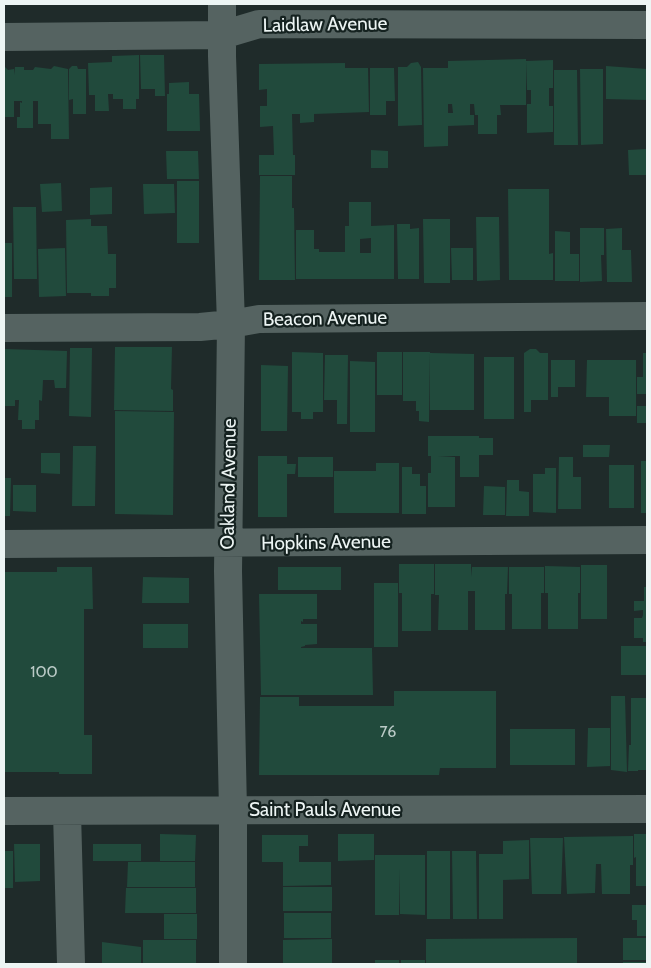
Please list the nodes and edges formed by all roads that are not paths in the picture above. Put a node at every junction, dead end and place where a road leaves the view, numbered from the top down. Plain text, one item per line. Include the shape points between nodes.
1 (222, 4) edge
2 (647, 25) edge
3 (222, 35) junction
4 (4, 37) edge
5 (647, 316) edge
6 (231, 324) junction
7 (4, 328) edge
8 (647, 540) edge
9 (4, 544) edge
10 (229, 544) junction
11 (647, 809) edge
12 (4, 811) edge
13 (233, 811) junction
14 (67, 812) junction
15 (72, 964) edge
16 (233, 964) edge

1 - 3 street, Oakland Avenue
2 - 3 street, Laidlaw Avenue via 259,24
3 - 4 street, Laidlaw Avenue
3 - 6 street, Oakland Avenue
5 - 6 street, Beacon Avenue via 259,319
6 - 7 street, Beacon Avenue
6 - 10 street, Oakland Avenue
8 - 10 street, Hopkins Avenue
9 - 10 street, Hopkins Avenue
10 - 13 street, Oakland Avenue
11 - 13 street, Saint Pauls Avenue
12 - 14 street, Saint Pauls Avenue
13 - 14 street, Saint Pauls Avenue
13 - 16 street, Oakland Avenue
14 - 15 street

